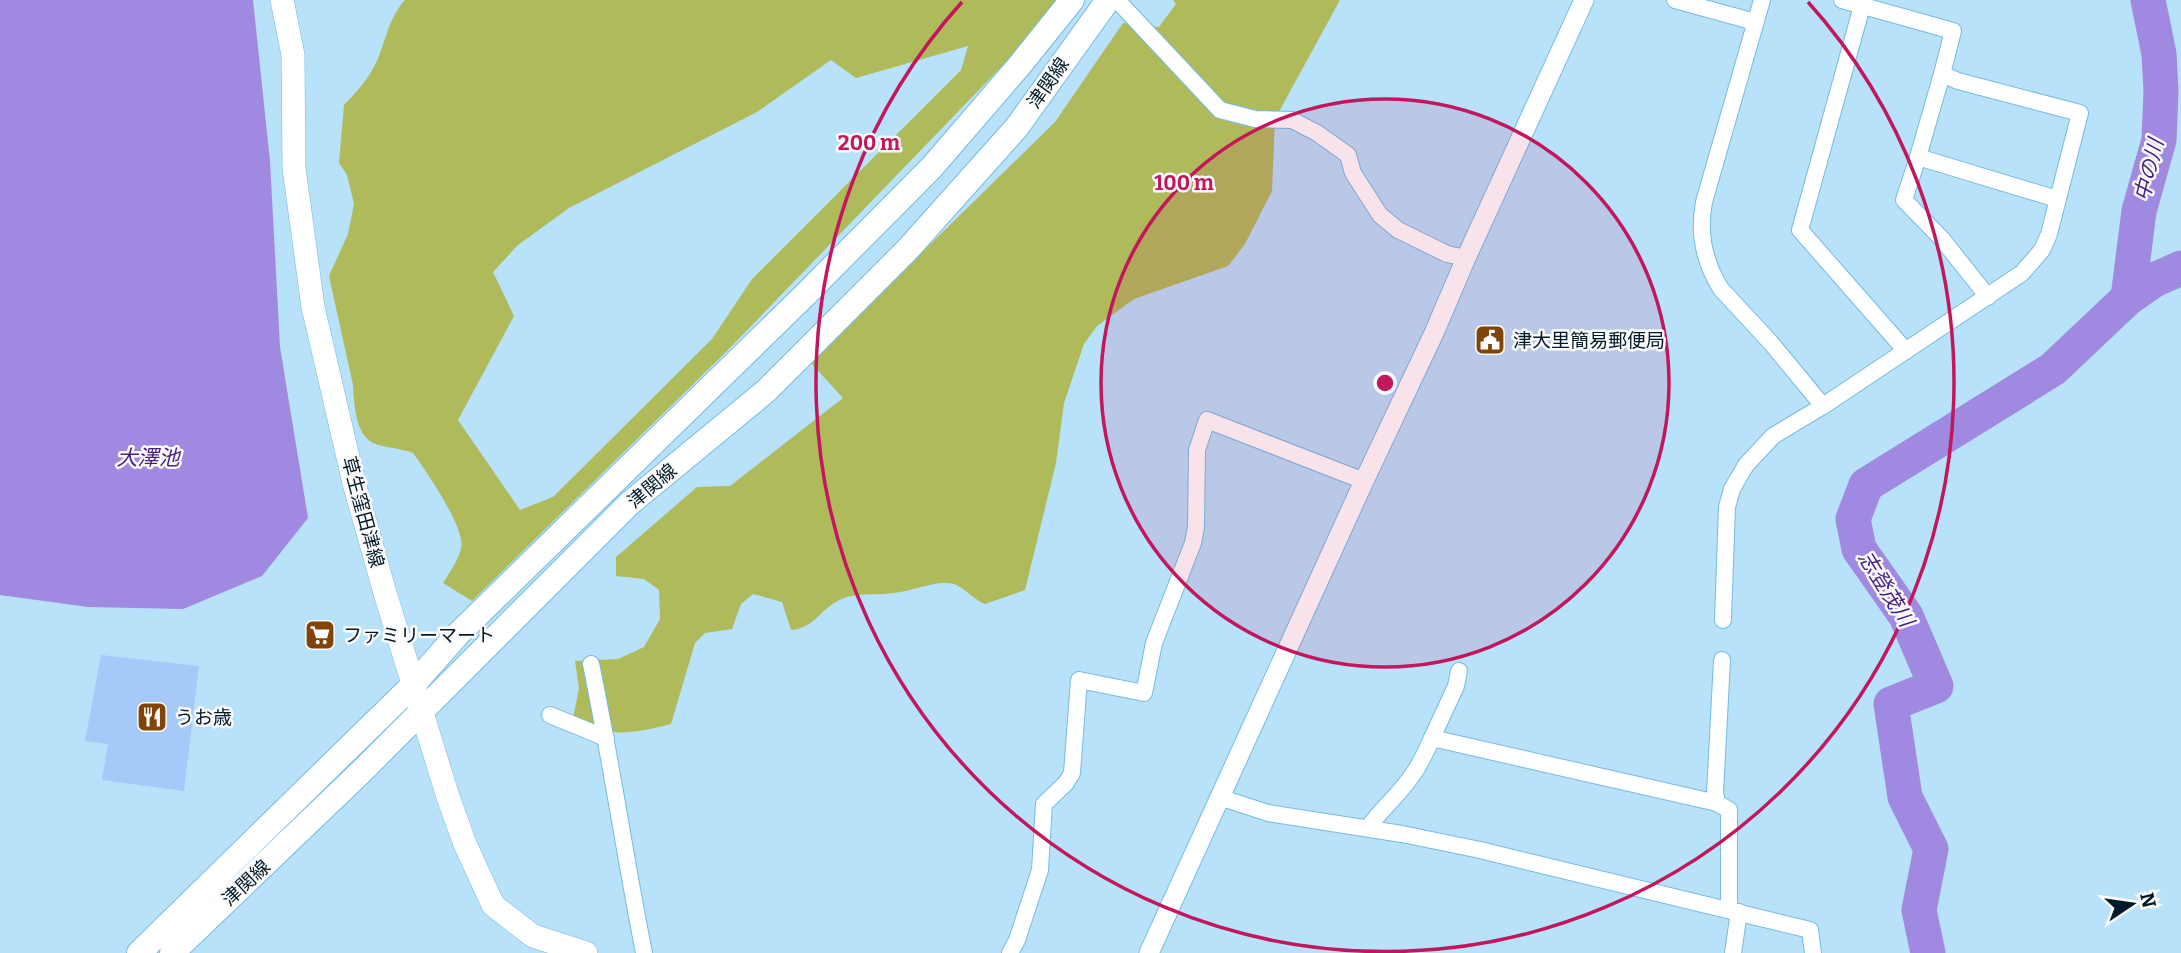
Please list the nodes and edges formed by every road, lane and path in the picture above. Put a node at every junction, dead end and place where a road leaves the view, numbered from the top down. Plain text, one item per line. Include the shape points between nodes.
1 (282, 0) edge
2 (1072, 0) edge
3 (1108, 0) edge
4 (1117, 0) edge
5 (1584, 0) edge
6 (1675, 0) edge
7 (1762, 0) edge
8 (1842, 0) edge
9 (1862, 6) junction
10 (1755, 22) junction
11 (1942, 74) junction
12 (1918, 157) junction
13 (2057, 199) junction
14 (1466, 258) junction
15 (1988, 297) junction
16 (1906, 351) junction
17 (1823, 406) junction
18 (1364, 481) junction
19 (1723, 620) dead end
20 (1722, 660) dead end
21 (591, 664) dead end
22 (1459, 671) dead end
23 (413, 685) junction
24 (421, 711) junction
25 (550, 715) dead end
26 (606, 738) junction
27 (1432, 738) junction
28 (1219, 797) junction
29 (1717, 803) junction
30 (1368, 828) junction
31 (1734, 910) junction
32 (139, 953) edge
33 (172, 953) edge
34 (586, 953) edge
35 (644, 953) edge
36 (1010, 953) edge
37 (1149, 953) edge
38 (1733, 953) edge
39 (1813, 953) edge

1 - 23 main road, 草生窪田津線 via 293,55 294,168 313,307 354,483
2 - 23 main road, 津関線 via 932,167 458,634
3 - 24 main road, 津関線 via 1017,127 909,248 766,391 631,503
4 - 14 street via 1220,110 1255,119 1292,120 1317,133 1348,155 1353,173 1380,215 1398,230 1447,254
5 - 14 street
6 - 10 street
7 - 10 street
8 - 9 street
9 - 11 street via 1953,31
9 - 16 street via 1800,230
10 - 17 street via 1704,202 1703,245 1721,289
11 - 12 street
11 - 13 street via 2080,113
12 - 13 street
12 - 15 street via 1905,200
13 - 15 street via 2042,250 2022,274
14 - 18 street
15 - 16 street
16 - 17 street
17 - 19 street via 1773,436 1746,465 1732,489 1725,529
18 - 28 street
18 - 36 street via 1207,421 1197,450 1193,543 1154,643 1144,693 1079,680 1072,773 1044,804 1040,870
20 - 29 street
21 - 26 street
22 - 27 street
23 - 24 main road, 草生窪田津線
23 - 32 main road, 津関線
24 - 33 main road, 津関線
24 - 34 main road, 草生窪田津線 via 465,844 493,905 533,936
25 - 26 street
26 - 35 street
27 - 29 street
27 - 30 street via 1410,779
28 - 30 street via 1268,813
28 - 37 street
29 - 31 street via 1730,810
30 - 31 street
31 - 38 street
31 - 39 street via 1810,930

